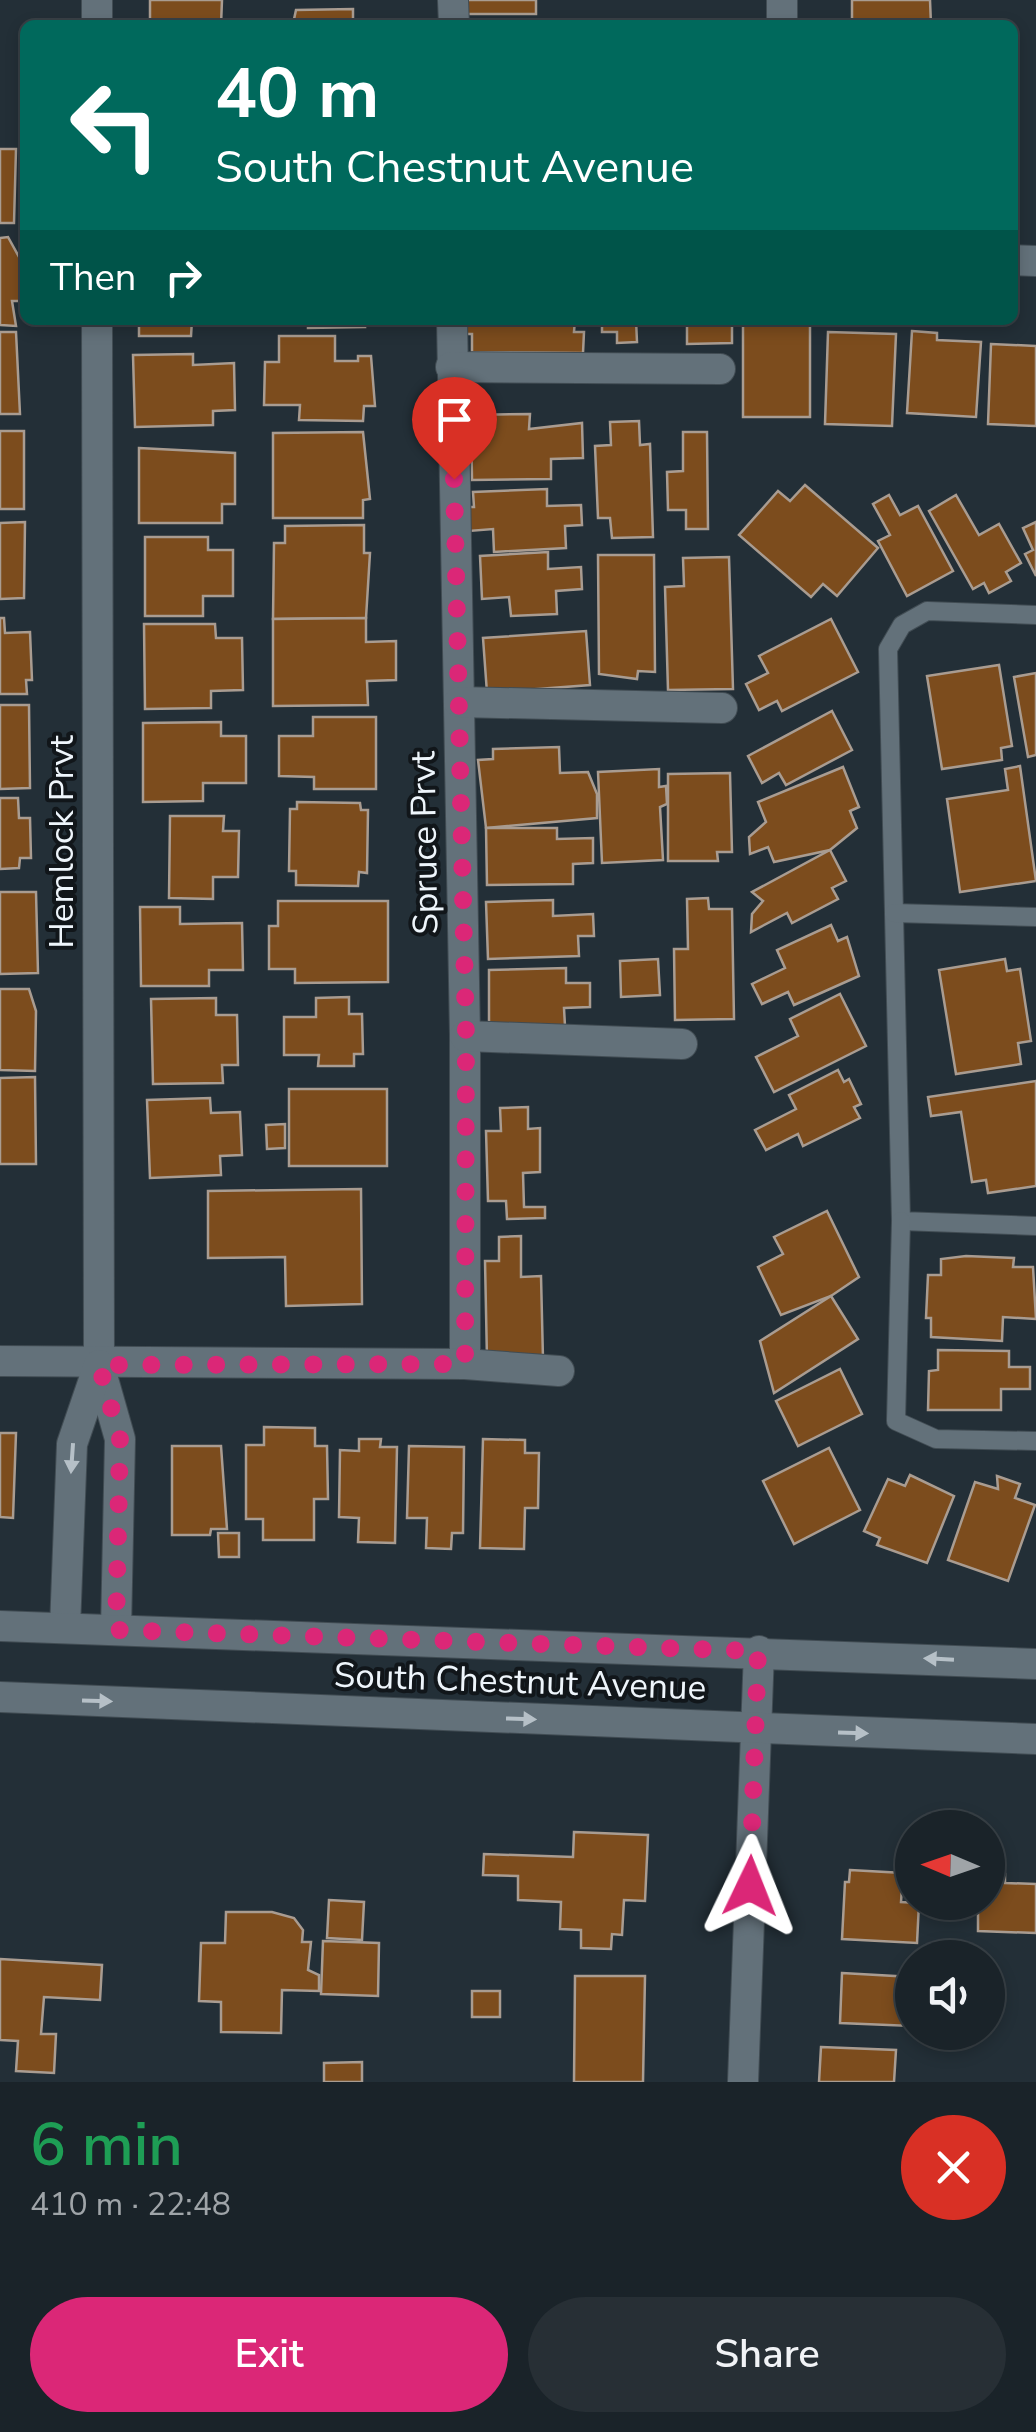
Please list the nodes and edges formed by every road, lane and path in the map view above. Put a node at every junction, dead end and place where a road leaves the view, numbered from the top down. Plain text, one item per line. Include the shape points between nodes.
1 (97, 325) edge
2 (452, 325) edge
3 (452, 367) junction
4 (720, 369) dead end
5 (1036, 615) edge
6 (459, 702) junction
7 (722, 708) dead end
8 (894, 913) junction
9 (1036, 917) edge
10 (466, 1036) junction
11 (682, 1044) dead end
12 (900, 1221) junction
13 (1036, 1226) edge
14 (0, 1361) edge
15 (465, 1364) junction
16 (99, 1365) junction
17 (559, 1371) dead end
18 (1036, 1442) edge
19 (0, 1626) edge
20 (64, 1628) junction
21 (116, 1630) junction
22 (758, 1651) junction
23 (1036, 1664) edge
24 (0, 1698) edge
25 (756, 1729) junction
26 (1036, 1739) edge
27 (743, 2082) edge

1 - 16 street, Hemlock Prvt
2 - 3 street, Spruce Prvt
3 - 4 street
3 - 6 street, Spruce Prvt
5 - 8 lane via 927,611 902,625 888,649
6 - 7 street
6 - 10 street, Spruce Prvt
8 - 9 lane
8 - 12 lane
10 - 11 street
10 - 15 street, Spruce Prvt
12 - 13 lane
12 - 18 lane via 896,1421 936,1439
14 - 16 street
15 - 16 street
15 - 17 street
16 -> 20 street, Hemlock Prvt via 72,1444
16 - 21 street, Hemlock Prvt via 120,1439
19 - 20 street, South Chestnut Avenue
20 - 21 street, South Chestnut Avenue
21 - 22 street, South Chestnut Avenue
23 -> 22 street, South Chestnut Avenue
22 - 25 street
24 -> 25 street, South Chestnut Avenue
25 -> 26 street, South Chestnut Avenue
25 - 27 street

